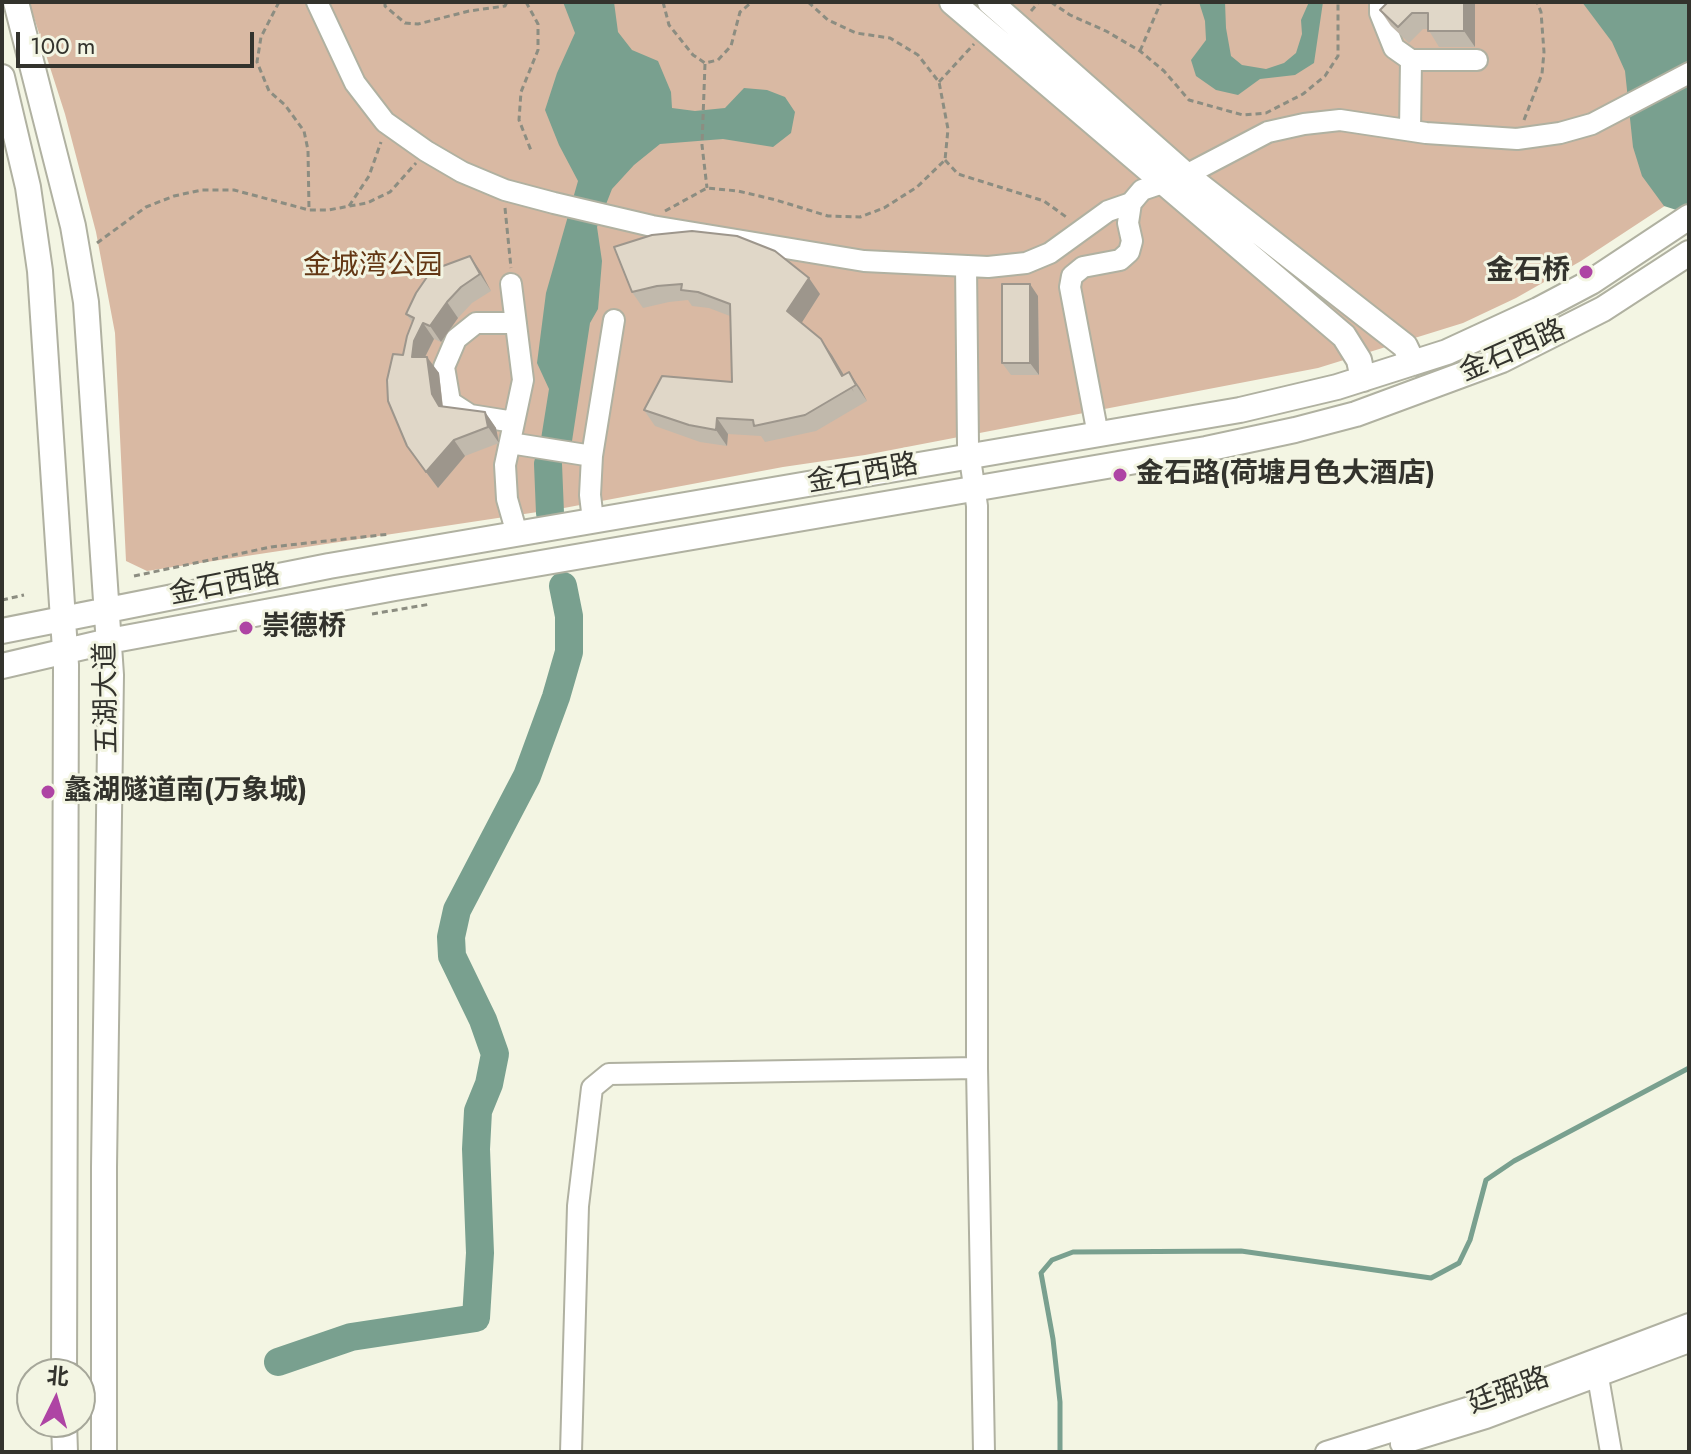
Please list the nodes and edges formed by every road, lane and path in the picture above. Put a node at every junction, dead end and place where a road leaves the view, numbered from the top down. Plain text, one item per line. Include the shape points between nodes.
1 (16, 2) edge
2 (279, 2) edge
3 (317, 2) edge
4 (385, 2) edge
5 (507, 2) edge
6 (526, 2) edge
7 (663, 2) edge
8 (752, 2) edge
9 (808, 2) edge
10 (952, 2) edge
11 (990, 2) edge
12 (1051, 2) edge
13 (1161, 2) edge
14 (1338, 2) edge
15 (1380, 2) edge
16 (1537, 2) edge
17 (976, 36) dead end
18 (1140, 51) junction
19 (1411, 60) junction
20 (1477, 60) dead end
21 (705, 63) junction
22 (1689, 73) edge
23 (2, 77) edge
24 (939, 82) junction
25 (385, 122) junction
26 (1410, 130) junction
27 (1517, 139) junction
28 (426, 151) junction
29 (532, 153) dead end
30 (945, 160) junction
31 (1186, 175) junction
32 (1162, 181) junction
33 (707, 188) junction
34 (505, 190) junction
35 (1131, 203) junction
36 (348, 208) junction
37 (309, 210) junction
38 (1689, 217) edge
39 (652, 226) junction
40 (1082, 232) junction
41 (1689, 253) edge
42 (78, 256) junction
43 (966, 266) junction
44 (511, 284) joint
45 (614, 320) dead end
46 (516, 323) junction
47 (1413, 363) junction
48 (1363, 379) junction
49 (514, 422) junction
50 (1098, 435) junction
51 (510, 443) junction
52 (592, 456) junction
53 (969, 457) junction
54 (974, 490) junction
55 (593, 520) junction
56 (392, 534) dead end
57 (517, 534) junction
58 (134, 576) dead end
59 (24, 595) dead end
60 (2, 600) edge
61 (105, 609) junction
62 (62, 618) junction
63 (2, 631) edge
64 (109, 641) junction
65 (65, 651) junction
66 (2, 666) edge
67 (977, 1068) junction
68 (1689, 1324) edge
69 (1689, 1342) edge
70 (64, 1358) edge
71 (1594, 1379) junction
72 (104, 1452) edge
73 (571, 1452) edge
74 (984, 1452) edge
75 (1326, 1452) edge
76 (1374, 1452) edge
77 (1601, 1452) edge
78 (1611, 1452) edge

1 - 42 main road, 五湖大道
2 - 37 path via 261,37 257,62 269,91 304,131
3 - 25 street via 355,83
4 - 5 path via 405,23 418,24
6 - 29 path via 538,24 538,50 521,92 519,120
7 - 21 path via 669,25
8 - 21 path via 740,12 731,46 718,60
9 - 24 path via 828,20 856,33 890,38 918,55
10 - 32 main road
11 - 31 main road
12 - 18 path
13 - 18 path
14 - 18 path via 1338,56 1303,94 1266,113 1243,115 1189,100
15 - 19 street via 1394,48
16 - 27 path via 1542,74
17 - 24 path
19 - 20 street
19 - 26 street
21 - 33 path via 702,145
22 - 27 street via 1592,124
23 - 62 main road, 五湖大道 via 28,187 40,271
24 - 30 path via 948,129
25 - 28 street
25 - 36 path via 374,165
26 - 27 street
26 - 31 street via 1340,120 1304,124 1268,132
28 - 34 street
28 - 36 path via 390,192
30 - 33 path via 917,187 860,217 828,216 738,191
30 - 40 path via 958,174 1044,201
31 - 32 street
31 - 47 main road via 1405,346
32 - 35 street via 1142,190
32 - 48 main road via 1344,336 1359,360
33 - 39 path via 662,212
34 - 39 street
34 - 44 path
35 - 40 street via 1108,211
35 - 50 street via 1129,252 1120,260 1083,267 1072,276 1070,287
36 - 37 path
37 - 42 path via 234,190 202,190 146,207
38 - 47 main road, 金石西路 via 1591,282 1447,352
39 - 43 street via 864,261
40 - 43 street via 1026,263
41 - 54 main road, 金石西路 via 1603,309 1502,360 1356,414 1206,449
42 - 61 main road, 五湖大道 via 86,302
43 - 53 street
44 - 46 street
45 - 52 street
46 - 49 street via 523,380
46 - 49 street via 476,323 456,339 444,367 450,402 470,415
47 - 48 main road, 金石西路
48 - 50 main road, 金石西路 via 1240,410
49 - 51 street
50 - 53 main road, 金石西路
51 - 52 street
51 - 57 street via 507,499
52 - 55 street
53 - 54 street
53 - 55 main road, 金石西路
54 - 64 main road, 金石西路
54 - 67 street
55 - 57 main road, 金石西路
56 - 58 path, 金石西路 via 271,547
57 - 61 main road, 金石西路
59 - 60 path
61 - 62 main road, 金石西路
61 - 64 main road, 五湖大道
62 - 63 main road, 金石西路
62 - 65 main road, 五湖大道
64 - 65 main road, 金石西路
64 - 72 main road, 五湖大道
65 - 66 main road, 金石西路
65 - 70 main road, 五湖大道
67 - 73 street via 609,1074 592,1088 578,1206
67 - 74 street
68 - 75 street, 廷弼路 via 1467,1408
69 - 71 street, 廷弼路
71 - 76 street, 廷弼路
71 - 77 street
71 - 78 street

